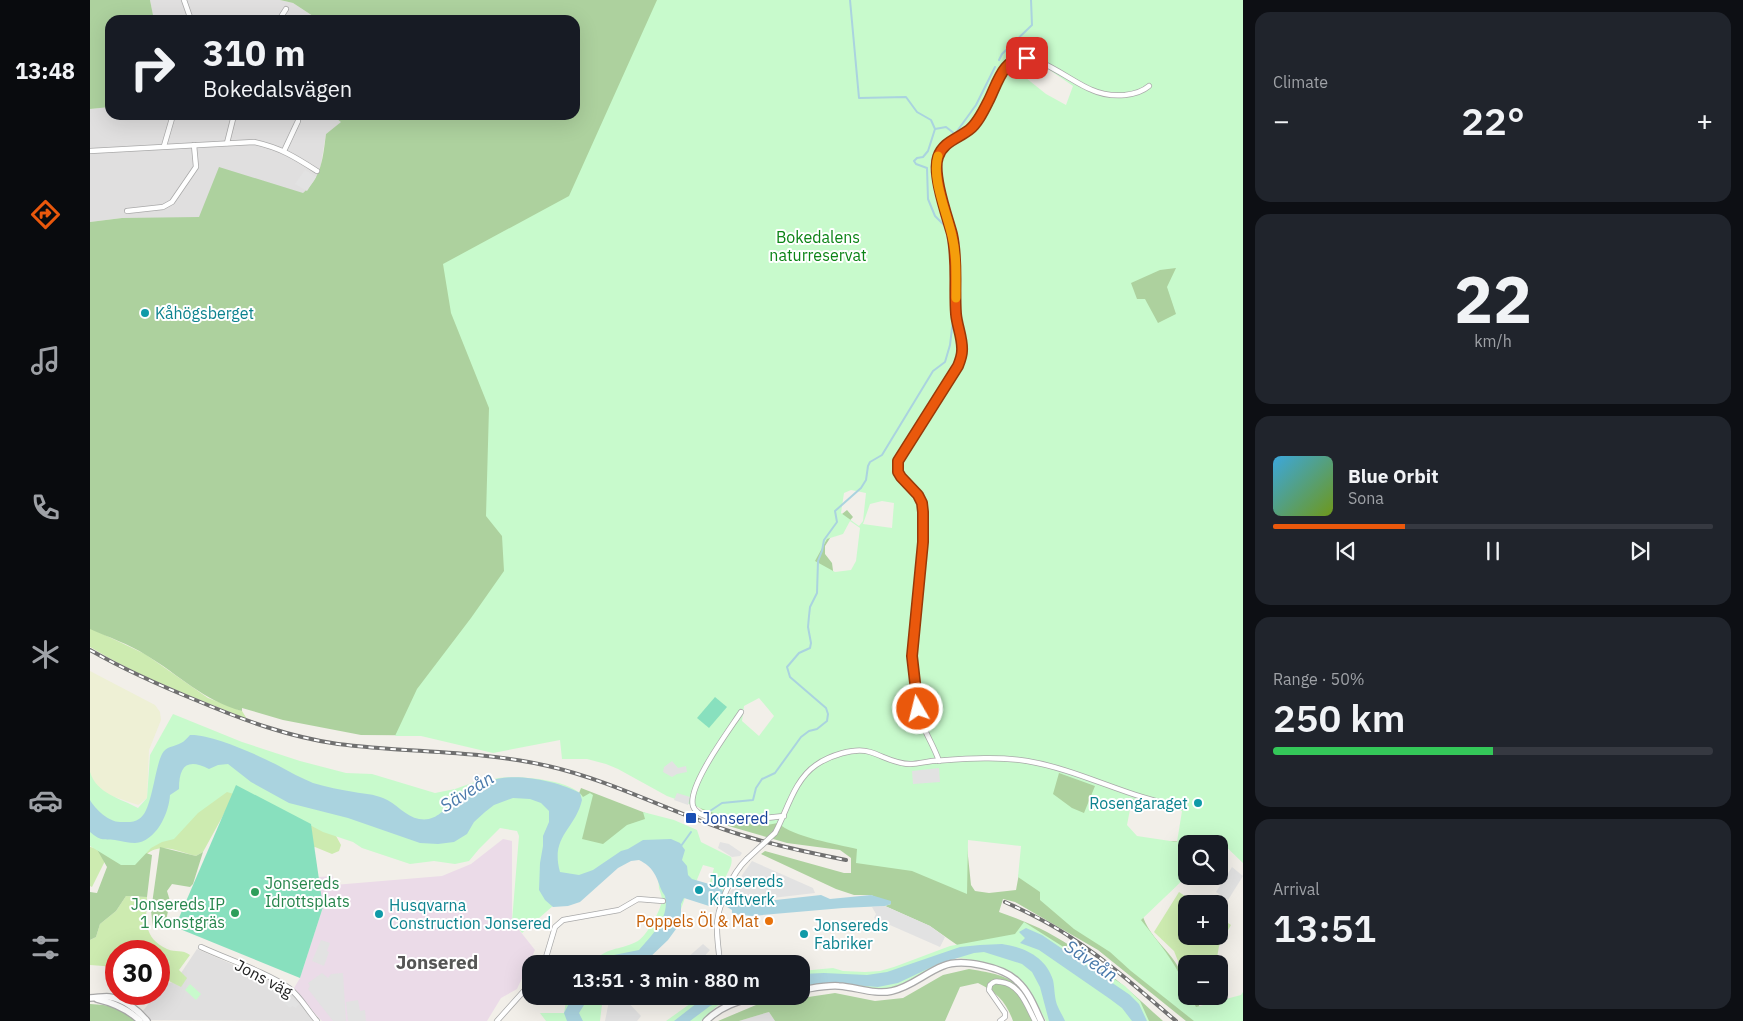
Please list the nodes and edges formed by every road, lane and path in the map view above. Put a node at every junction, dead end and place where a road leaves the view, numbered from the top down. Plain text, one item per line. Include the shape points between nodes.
1 (184, 0) edge
2 (286, 9) dead end
3 (189, 15) edge
4 (283, 15) edge
5 (1149, 86) dead end
6 (172, 120) edge
7 (233, 120) edge
8 (298, 121) dead end
9 (226, 143) junction
10 (194, 145) junction
11 (164, 146) junction
12 (90, 151) edge
13 (284, 151) junction
14 (318, 171) dead end
15 (127, 211) dead end
16 (741, 712) dead end
17 (939, 761) junction
18 (1184, 807) dead end
19 (784, 816) junction
20 (663, 901) dead end
21 (200, 947) dead end
22 (547, 955) edge
23 (719, 955) edge
24 (810, 989) edge
25 (522, 993) edge
26 (91, 998) edge
27 (729, 1005) edge
28 (140, 1021) edge
29 (147, 1021) edge
30 (317, 1021) edge
31 (497, 1021) edge
32 (706, 1021) edge
33 (1000, 1021) edge
34 (1035, 1021) edge
35 (1041, 1021) edge

1 - 3 street
2 - 4 street
5 - 17 street via 1141,92 1106,95 1078,84 1042,62 1017,58 1004,69 975,124 944,146 938,156 937,174 956,262 956,314 962,351 958,366 901,453 898,468 901,477 922,503 923,542 912,656 920,719
6 - 11 street
7 - 9 street
8 - 13 street
9 - 10 street
9 - 13 street via 254,142
10 - 11 street
10 - 15 street via 196,167 172,202
11 - 12 street
13 - 14 street
16 - 19 street via 702,770 693,805 702,814 716,818 748,820
17 - 18 street via 1029,761
17 - 19 street via 894,762 862,751 835,756 814,766 802,780
19 - 23 street, bridge via 775,833 736,871 720,909 717,928
20 - 22 street via 638,899 619,910 563,920 555,927
21 - 30 street, Jons väg via 289,988
24 - 35 street via 838,986 892,991 946,965 965,962 1008,974 1018,981
25 - 31 street
26 - 28 street via 117,1005
26 - 29 street via 110,997 122,1001
27 - 32 street
33 - 34 street via 1005,1013 989,990 994,982 1011,984

